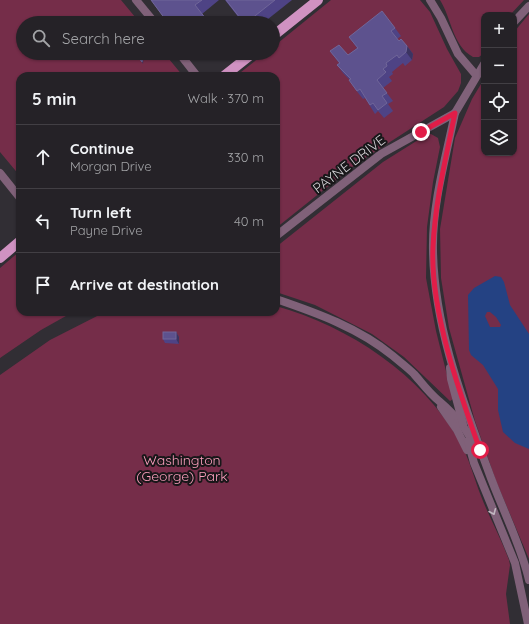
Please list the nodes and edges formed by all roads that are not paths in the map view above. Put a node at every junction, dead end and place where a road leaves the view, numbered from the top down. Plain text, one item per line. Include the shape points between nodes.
1 (318, 0) edge
2 (430, 0) edge
3 (140, 2) edge
4 (529, 6) edge
5 (150, 16) edge
6 (517, 19) edge
7 (280, 30) edge
8 (184, 60) edge
9 (244, 60) edge
10 (481, 68) edge
11 (194, 72) edge
12 (229, 72) edge
13 (476, 75) junction
14 (455, 113) junction
15 (0, 173) edge
16 (16, 193) edge
17 (280, 233) edge
18 (16, 244) edge
19 (0, 258) edge
20 (280, 300) edge
21 (450, 359) junction
22 (438, 401) junction
23 (464, 427) junction
24 (474, 463) junction
25 (500, 504) junction
26 (529, 580) edge
27 (528, 624) edge

1 - 7 main road
2 - 13 street via 458,54
3 - 5 street
4 - 6 street
8 - 11 street
9 - 12 main road
10 - 13 street
13 - 14 street
14 - 17 street, PAYNE DRIVE via 381,154
14 - 21 street via 436,205 433,249 438,304
15 - 16 street
18 - 19 main road
20 - 22 street via 365,336 413,373
21 - 23 street via 451,379
21 - 25 street
22 - 23 street via 445,405
22 - 24 street via 465,443
23 - 24 street
23 - 25 street
24 -> 27 street via 515,563
25 - 26 street via 520,549

